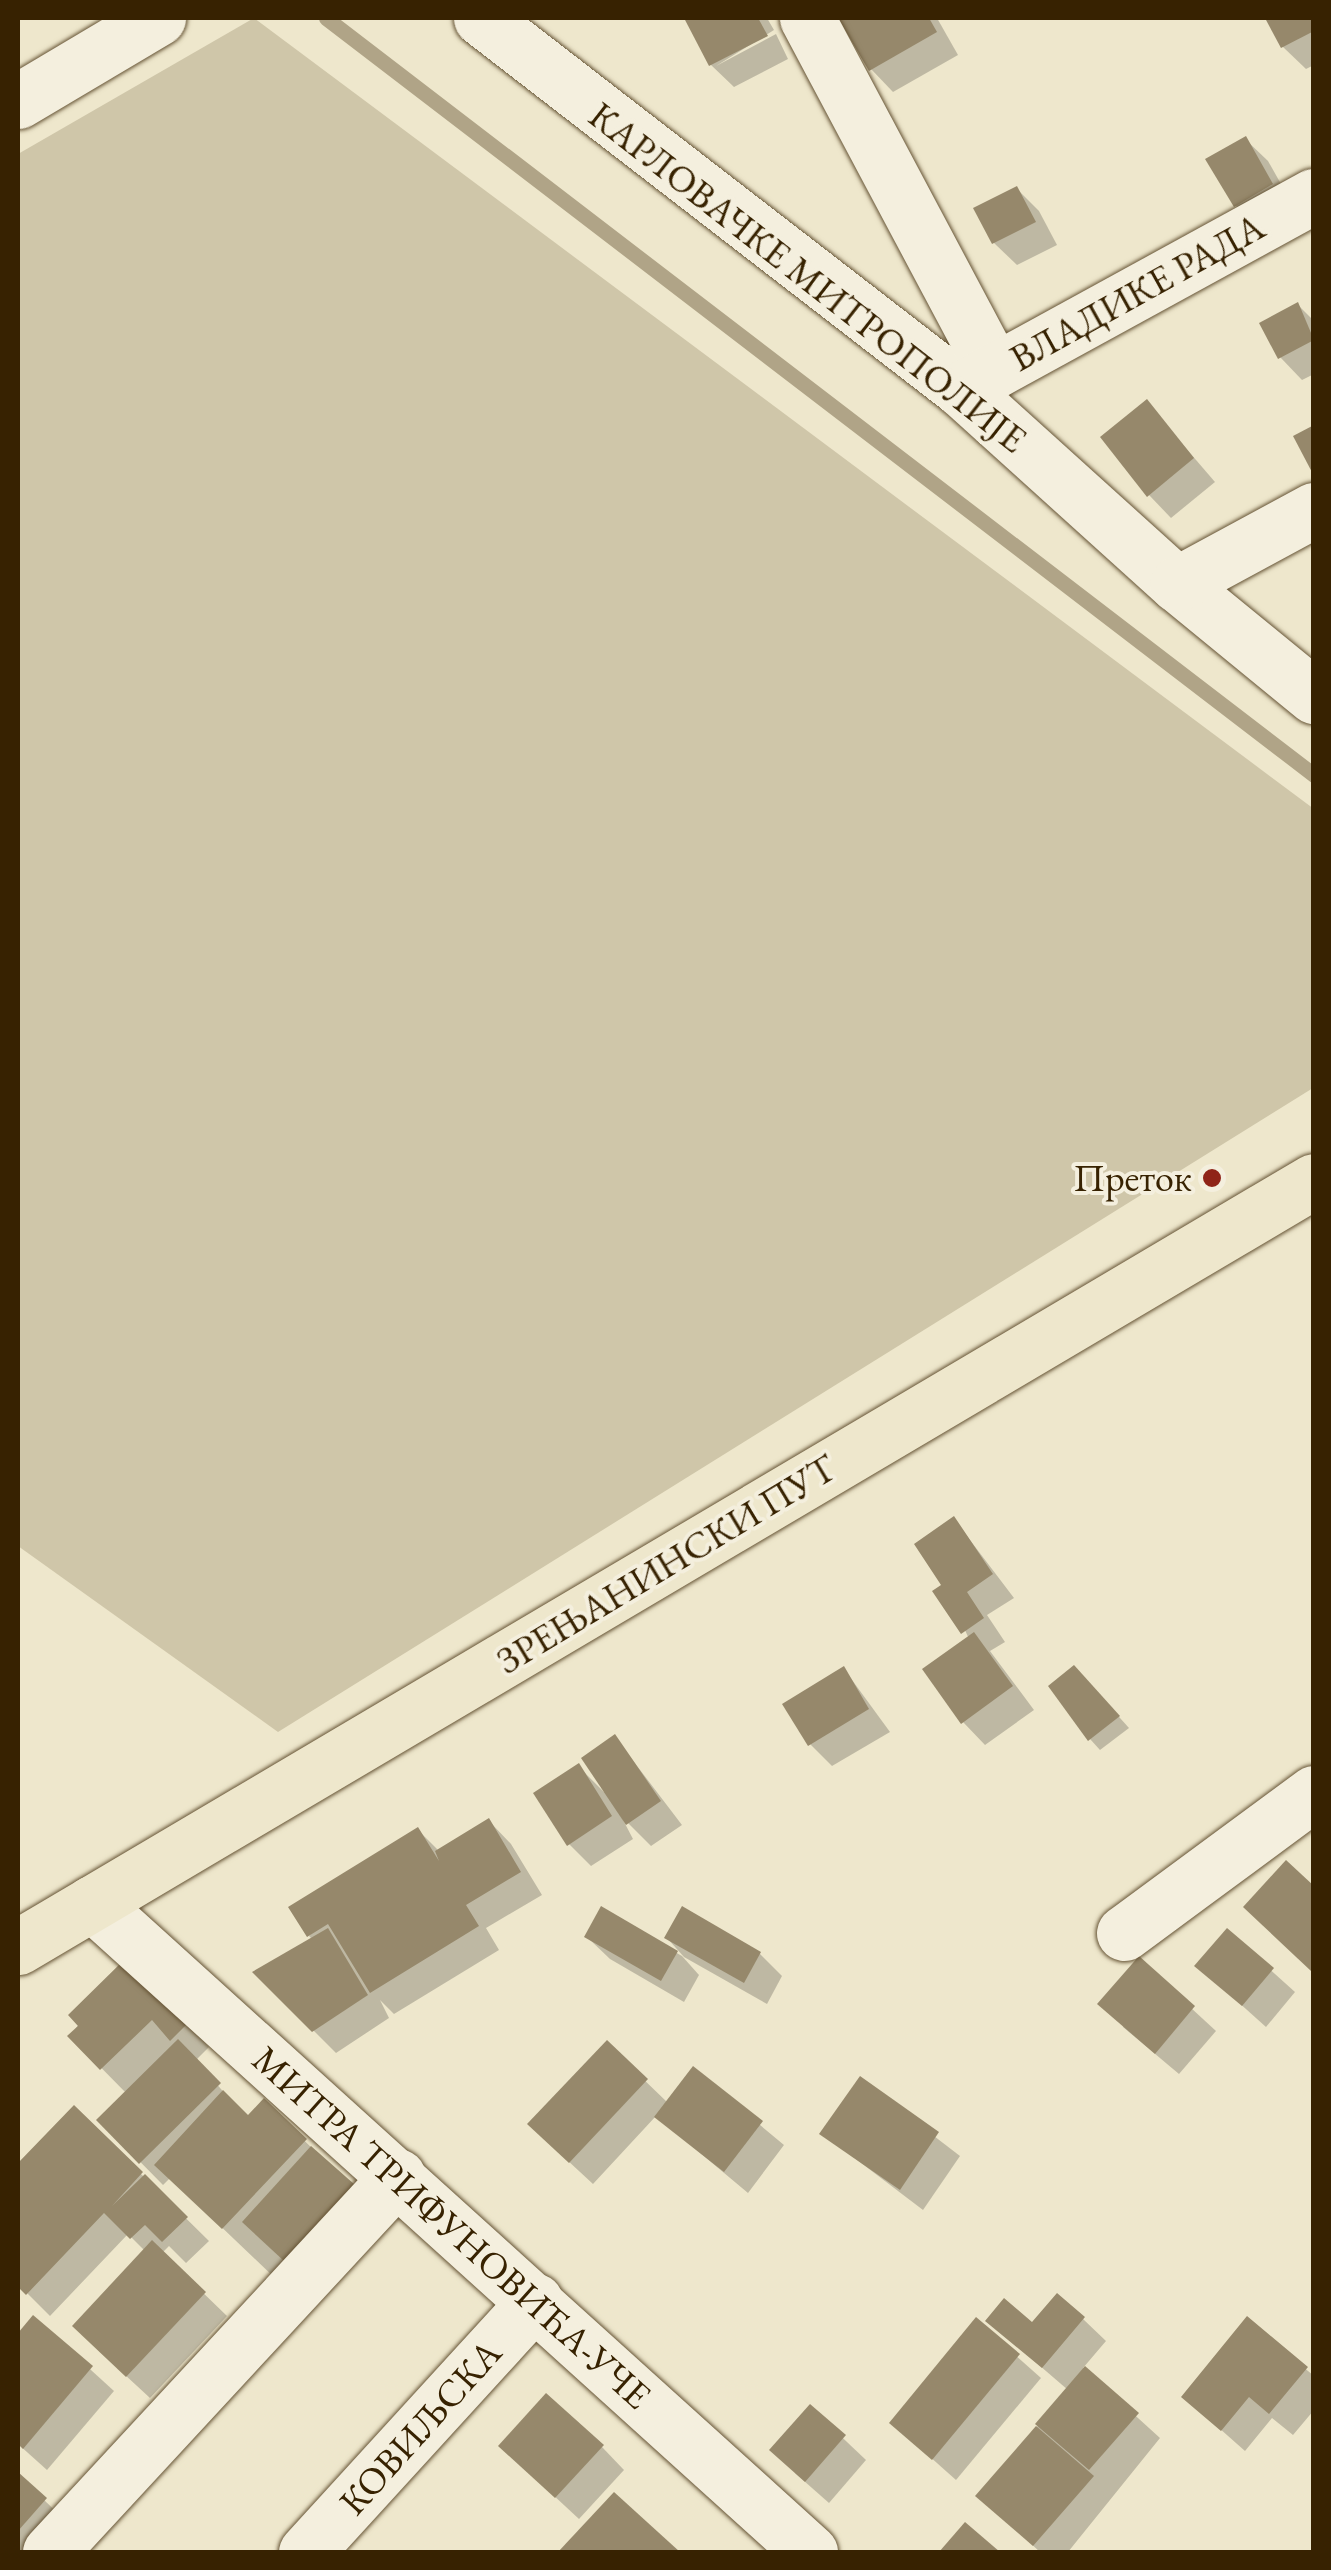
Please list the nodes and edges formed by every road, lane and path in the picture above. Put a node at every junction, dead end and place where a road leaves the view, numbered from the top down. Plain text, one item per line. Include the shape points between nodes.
1 (158, 18) edge
2 (481, 18) edge
3 (806, 18) edge
4 (18, 101) edge
5 (1314, 196) edge
6 (978, 380) junction
7 (1314, 510) edge
8 (1177, 584) junction
9 (1314, 696) edge
10 (1314, 1180) edge
11 (1314, 1793) edge
12 (92, 1903) junction
13 (1124, 1933) dead end
14 (18, 1947) edge
15 (398, 2176) junction
16 (534, 2301) junction
17 (802, 2550) edge
18 (50, 2552) edge
19 (306, 2552) edge

1 - 4 street
2 - 6 street, КАРЛОВАЧКЕ МИТРОПОЛИЈЕ
3 - 6 street
5 - 6 street, ВЛАДИКЕ РАДА
6 - 8 street, КАРЛОВАЧКЕ МИТРОПОЛИЈЕ
7 - 8 street
8 - 9 street, КАРЛОВАЧКЕ МИТРОПОЛИЈЕ
10 - 12 main road, ЗРЕЊАНИНСКИ ПУТ
11 - 13 street
12 - 14 main road, ЗРЕЊАНИНСКИ ПУТ
12 - 15 street, МИТРА ТРИФУНОВИЋА-УЧЕ
15 - 16 street, МИТРА ТРИФУНОВИЋА-УЧЕ
15 - 18 street
16 - 17 street, МИТРА ТРИФУНОВИЋА-УЧЕ
16 - 19 street, КОВИЉСКА

